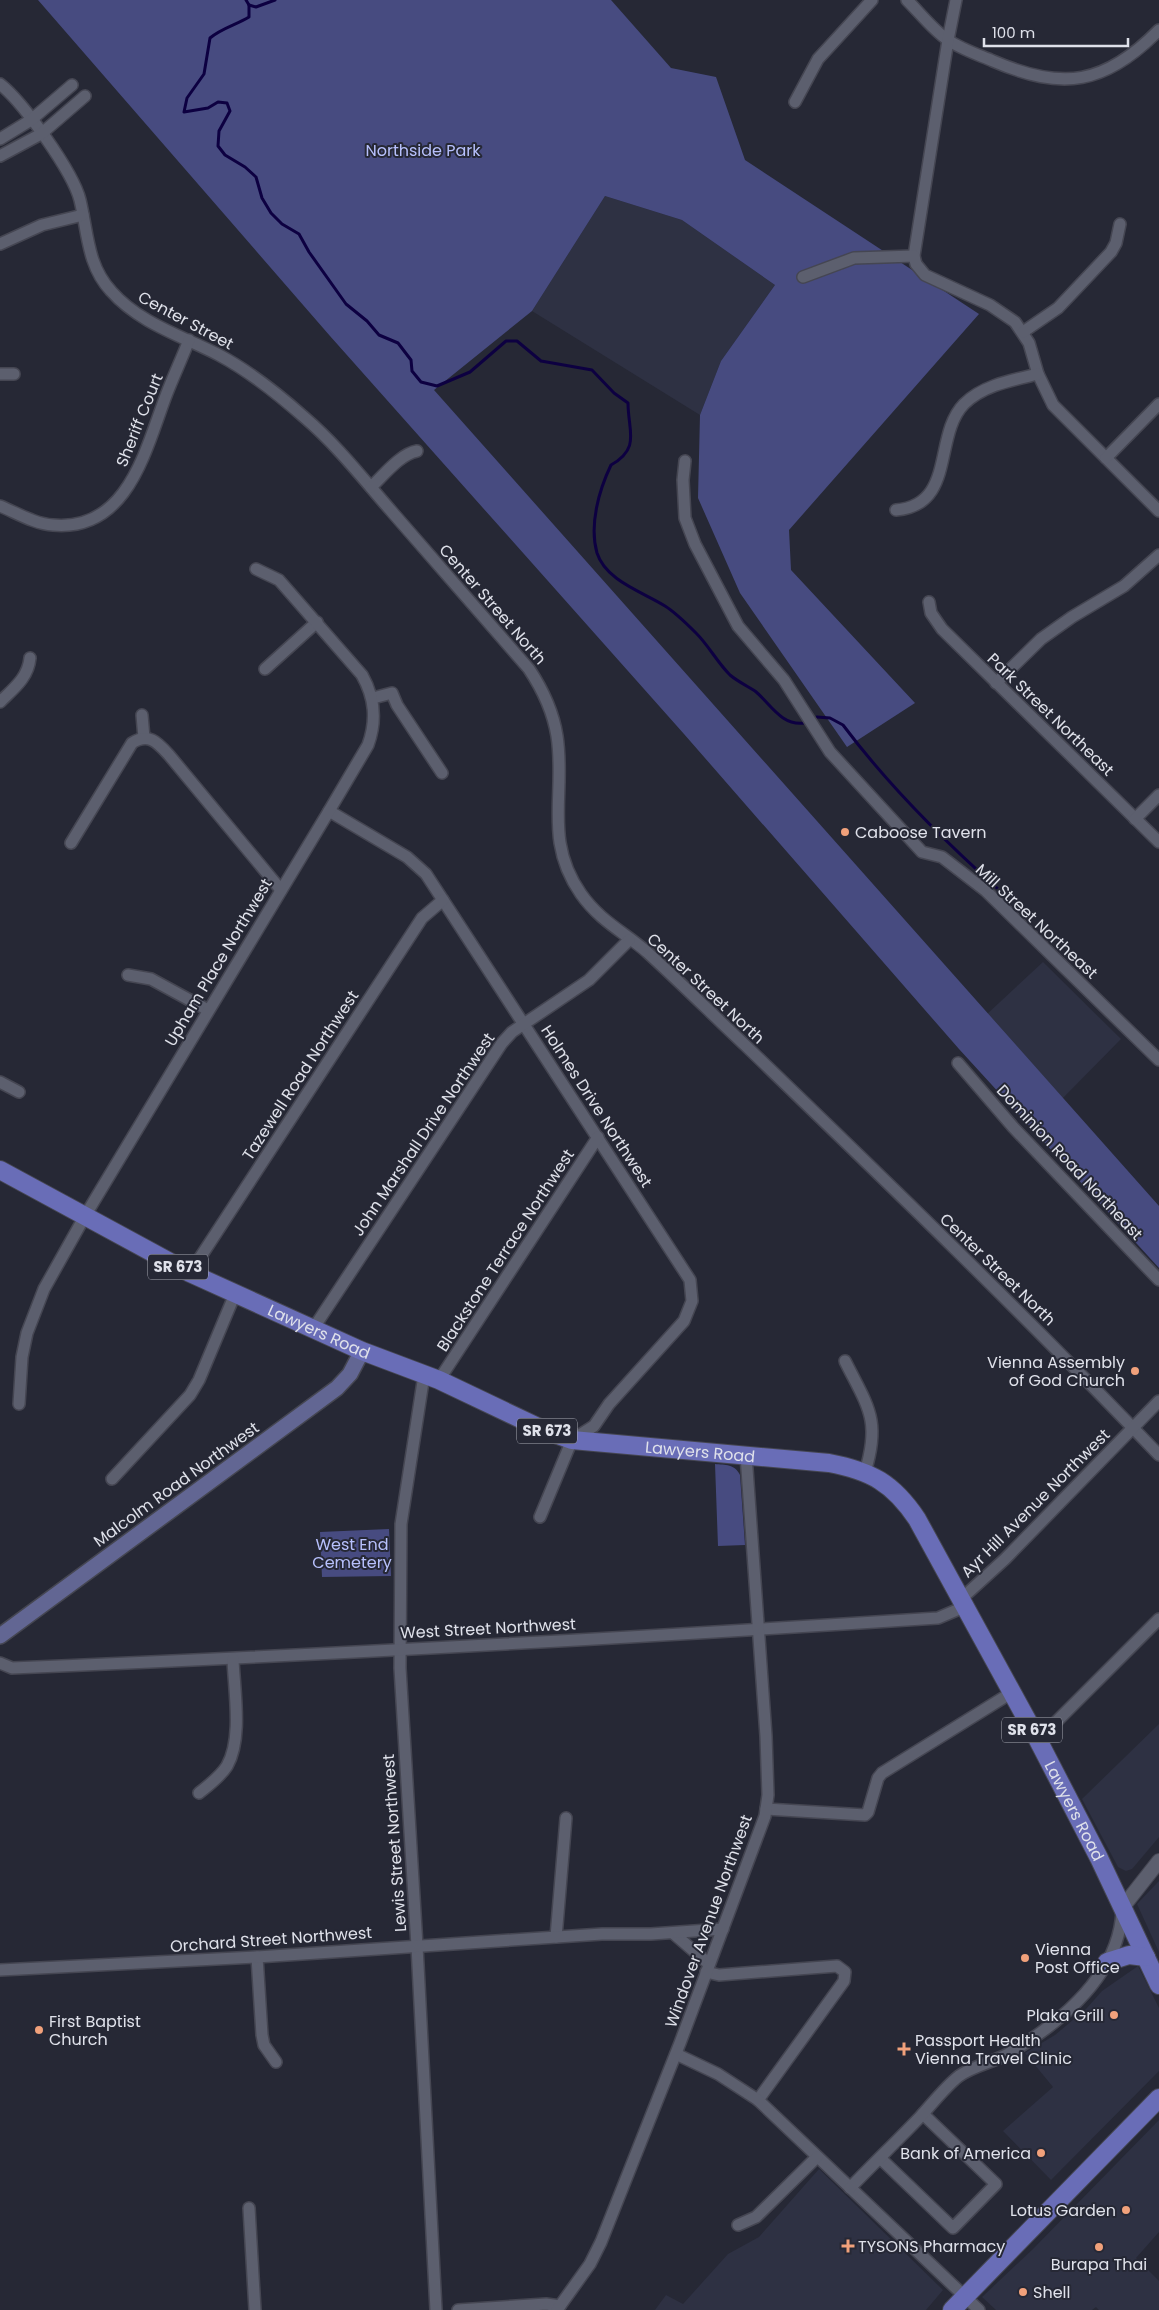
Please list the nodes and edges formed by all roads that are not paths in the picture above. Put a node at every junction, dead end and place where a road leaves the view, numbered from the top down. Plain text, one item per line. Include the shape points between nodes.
1 (872, 0) edge
2 (907, 0) edge
3 (956, 0) edge
4 (1159, 30) edge
5 (948, 40) junction
6 (0, 84) edge
7 (72, 85) dead end
8 (85, 96) dead end
9 (795, 102) dead end
10 (31, 120) junction
11 (41, 134) junction
12 (0, 139) edge
13 (0, 156) edge
14 (83, 215) junction
15 (1120, 224) dead end
16 (0, 244) edge
17 (914, 256) junction
18 (803, 277) dead end
19 (1023, 332) junction
20 (189, 340) junction
21 (0, 374) edge
22 (14, 374) dead end
23 (1038, 374) junction
24 (1159, 404) edge
25 (417, 451) dead end
26 (340, 452) joint
27 (1106, 458) junction
28 (684, 461) dead end
29 (371, 487) junction
30 (0, 506) edge
31 (896, 510) dead end
32 (1159, 511) edge
33 (1159, 555) edge
34 (256, 569) dead end
35 (930, 602) dead end
36 (317, 622) junction
37 (30, 658) dead end
38 (265, 669) dead end
39 (996, 683) junction
40 (373, 698) junction
41 (0, 702) edge
42 (142, 715) dead end
43 (144, 738) junction
44 (442, 773) dead end
45 (1159, 795) edge
46 (329, 810) junction
47 (1135, 819) junction
48 (1159, 842) edge
49 (71, 843) dead end
50 (281, 890) junction
51 (443, 900) junction
52 (629, 940) junction
53 (128, 975) dead end
54 (208, 1010) junction
55 (524, 1024) junction
56 (1159, 1060) edge
57 (958, 1064) dead end
58 (0, 1082) edge
59 (19, 1092) dead end
60 (598, 1137) junction
61 (0, 1170) edge
62 (85, 1216) junction
63 (190, 1273) junction
64 (1159, 1280) edge
65 (235, 1294) junction
66 (313, 1329) junction
67 (362, 1351) junction
68 (845, 1361) dead end
69 (432, 1378) junction
70 (1159, 1401) edge
71 (19, 1404) dead end
72 (1133, 1428) junction
73 (572, 1440) junction
74 (746, 1455) junction
75 (1159, 1455) edge
76 (865, 1472) junction
77 (112, 1479) dead end
78 (540, 1517) dead end
79 (962, 1603) junction
80 (1159, 1619) edge
81 (757, 1630) junction
82 (0, 1636) edge
83 (399, 1649) junction
84 (232, 1659) junction
85 (0, 1663) edge
86 (12, 1668) junction
87 (0, 1671) edge
88 (1011, 1693) junction
89 (1038, 1740) junction
90 (198, 1793) dead end
91 (766, 1809) junction
92 (566, 1818) dead end
93 (1159, 1861) edge
94 (1122, 1908) junction
95 (723, 1929) junction
96 (673, 1933) junction
97 (556, 1937) junction
98 (417, 1946) junction
99 (257, 1957) junction
100 (1146, 1957) junction
101 (1108, 1962) junction
102 (708, 1968) junction
103 (0, 1970) edge
104 (1159, 1985) edge
105 (676, 2054) junction
106 (276, 2062) dead end
107 (1159, 2098) edge
108 (758, 2100) junction
109 (923, 2114) junction
110 (817, 2157) junction
111 (880, 2158) junction
112 (850, 2188) junction
113 (249, 2208) dead end
114 (738, 2225) dead end
115 (965, 2297) junction
116 (559, 2308) edge
117 (255, 2310) edge
118 (436, 2310) edge
119 (458, 2310) edge
120 (952, 2310) edge
121 (979, 2310) edge

1 - 9 street via 818,59
2 - 5 street
3 - 5 street
4 - 5 street via 1139,50 1117,65 1098,74 1064,79 1020,72
5 - 17 street
6 - 10 street, Center Street
7 - 10 street
8 - 11 street
10 - 11 street, Center Street
10 - 12 street
11 - 13 street
11 - 14 street, Center Street via 67,169
14 - 16 street via 42,225
14 - 20 street, Center Street via 92,260 107,288 130,310
15 - 19 street via 1111,252 1058,308
17 - 18 street via 854,258
17 - 19 street via 925,275 998,310
19 - 23 street
20 - 26 street, Center Street via 254,377 305,417
20 - 30 street, Sheriff Court via 144,456 128,487 115,503 95,518 68,525 39,523
21 - 22 street
23 - 27 street via 1057,409
23 - 31 street via 989,388 966,402 950,425 935,484 920,502
24 - 27 street
25 - 29 street via 401,460
26 - 29 street, Center Street North
27 - 32 street
28 - 56 street, Mill Street Northeast via 685,518 695,544 738,626 784,680 830,752 922,852 942,857 986,891
29 - 52 street, Center Street North via 523,662 539,685 548,703 557,739 556,819 563,857 573,881 592,909
33 - 39 street via 1124,586 1041,640
34 - 36 street, Upham Place Northwest via 279,580
35 - 39 street, Park Street Northeast via 936,622
36 - 38 street
36 - 40 street, Upham Place Northwest via 362,675
37 - 41 street via 21,682
39 - 47 street, Park Street Northeast
40 - 44 street via 392,693
40 - 46 street, Upham Place Northwest via 374,722 368,745
42 - 43 street
43 - 49 street via 132,743
43 - 50 street via 156,742 169,756
45 - 47 street
46 - 50 street, Upham Place Northwest
46 - 51 street, Holmes Drive Northwest via 413,862 426,874
47 - 48 street, Park Street Northeast
50 - 54 street, Upham Place Northwest
51 - 55 street, Holmes Drive Northwest
51 - 63 street, Tazewell Road Northwest via 422,918
52 - 55 street, John Marshall Drive Northwest via 589,980
52 - 72 street, Center Street North via 645,951 778,1077
53 - 54 street via 151,979
54 - 62 street, Upham Place Northwest
55 - 60 street, Holmes Drive Northwest
55 - 66 street, John Marshall Drive Northwest via 496,1050
57 - 64 street, Dominion Road Northeast via 1013,1127
58 - 59 street
60 - 69 street, Blackstone Terrace Northwest
60 - 73 street, Holmes Drive Northwest via 681,1264 690,1280 692,1301 684,1321 609,1404 594,1426
61 - 62 main road, Lawyers Road / SR 673
62 - 63 main road, Lawyers Road / SR 673
62 - 71 street, Upham Place Northwest via 34,1311 22,1357
63 - 65 main road, Lawyers Road / SR 673
65 - 66 main road, Lawyers Road / SR 673
65 - 77 street via 190,1395
66 - 67 main road, Lawyers Road / SR 673
67 - 69 main road, Lawyers Road / SR 673
67 - 82 main road, Malcolm Road Northwest via 350,1374 336,1388
68 - 76 street via 871,1418 873,1442
69 - 73 main road, Lawyers Road / SR 673
69 - 83 street, Lewis Street Northwest via 402,1524
70 - 72 street, Ayr Hill Avenue Northwest
72 - 75 street, Center Street North
72 - 79 street, Ayr Hill Avenue Northwest
73 - 74 main road, Lawyers Road / SR 673
73 - 78 street
74 - 76 main road, Lawyers Road / SR 673 via 829,1463
74 - 81 street, Windover Avenue Northwest
76 - 79 main road, Lawyers Road / SR 673 via 886,1484 905,1501
79 - 81 street, West Street Northwest via 938,1618
79 - 88 main road, Lawyers Road / SR 673
80 - 89 street
81 - 83 street, West Street Northwest
81 - 91 street, Windover Avenue Northwest via 766,1736
83 - 84 street, West Street Northwest
83 - 98 street, Lewis Street Northwest
84 - 86 street, West Street Northwest
84 - 90 street via 236,1729 232,1754 221,1774
85 - 86 street, West Street Northwest
86 - 87 street, West Street Northwest
88 - 89 main road, Lawyers Road / SR 673
88 - 91 street via 882,1773 865,1815
89 - 94 main road, Lawyers Road / SR 673
91 - 95 street, Windover Avenue Northwest via 759,1836
92 - 97 street
93 - 94 street
94 - 100 main road, Lawyers Road / SR 673
94 - 101 street via 1120,1930
95 - 96 street, Orchard Street Northwest
95 - 102 street, Windover Avenue Northwest
96 - 97 street, Orchard Street Northwest
96 - 102 street
97 - 98 street, Orchard Street Northwest
98 - 99 street, Orchard Street Northwest
98 - 118 street, Lewis Street Northwest
99 - 103 street, Orchard Street Northwest
99 - 106 street via 262,2035 264,2045
100 - 101 main road via 1129,1955
100 - 104 main road, Lawyers Road / SR 673
101 - 109 street via 1090,1987 1052,2024 1008,2053 958,2077
102 - 105 street, Windover Avenue Northwest
102 - 108 street via 719,1974 837,1966 845,1972 844,1981
105 - 108 street via 718,2074
105 - 116 street, Windover Avenue Northwest via 601,2242 590,2264
107 - 115 main road
108 - 110 street
109 - 111 street
109 - 111 street via 996,2184 952,2228
110 - 112 street
110 - 114 street via 756,2217
111 - 112 street
112 - 115 street
113 - 117 street
115 - 120 main road
115 - 121 street
116 - 119 street via 546,2304

